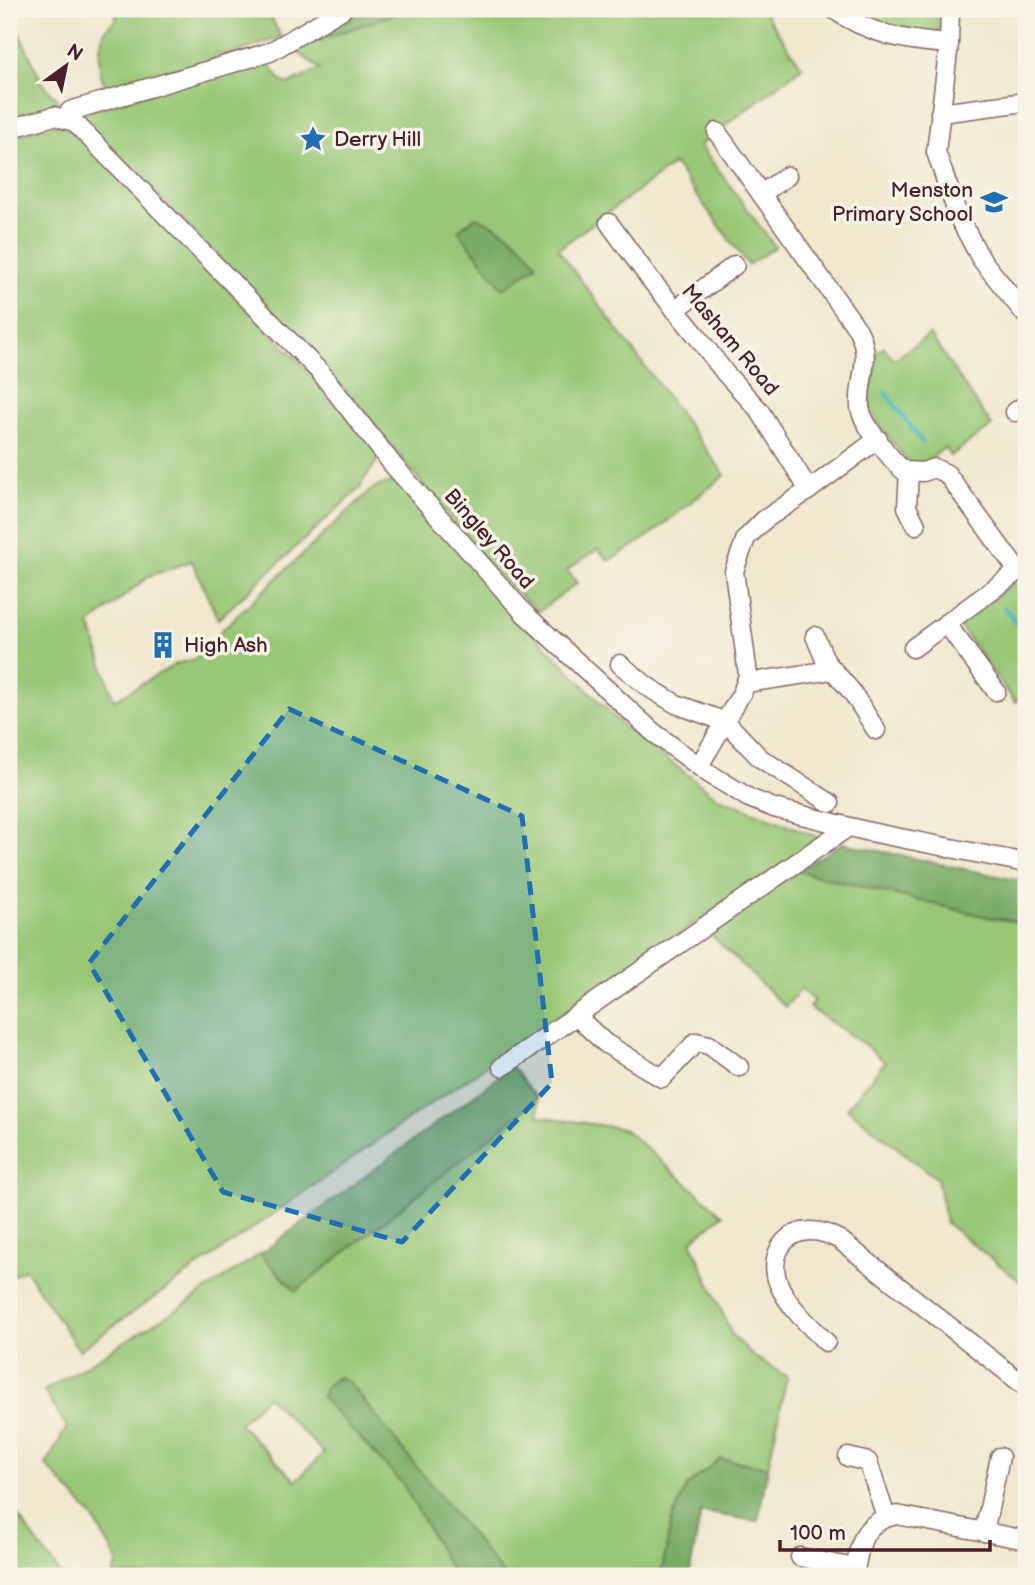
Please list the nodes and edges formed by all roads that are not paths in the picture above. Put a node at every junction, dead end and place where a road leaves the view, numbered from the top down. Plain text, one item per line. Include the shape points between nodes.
1 (344, 9) edge
2 (834, 9) edge
3 (950, 9) edge
4 (949, 44) junction
5 (1026, 102) edge
6 (940, 113) junction
7 (66, 118) junction
8 (9, 129) edge
9 (717, 132) dead end
10 (788, 176) dead end
11 (761, 194) junction
12 (609, 223) dead end
13 (735, 265) dead end
14 (675, 310) junction
15 (1026, 315) edge
16 (878, 439) junction
17 (909, 472) junction
18 (809, 490) junction
19 (916, 525) dead end
20 (946, 623) junction
21 (815, 636) dead end
22 (913, 648) dead end
23 (620, 664) dead end
24 (832, 670) junction
25 (746, 683) junction
26 (996, 691) dead end
27 (726, 722) junction
28 (876, 730) dead end
29 (699, 766) junction
30 (830, 803) dead end
31 (848, 827) junction
32 (1026, 863) edge
33 (576, 1016) junction
34 (502, 1067) dead end
35 (740, 1067) dead end
36 (826, 1342) dead end
37 (1026, 1387) edge
38 (848, 1457) dead end
39 (1000, 1457) dead end
40 (886, 1517) junction
41 (984, 1532) junction
42 (1026, 1541) edge
43 (800, 1557) dead end
44 (855, 1572) edge

1 - 7 street via 270,52 70,111
2 - 4 street via 870,30 895,38
3 - 4 street
4 - 6 street
5 - 6 street
6 - 15 street via 936,152 958,218 981,259
7 - 8 street via 54,116
7 - 29 street, Bingley Road via 321,373 394,465 525,614 627,710
9 - 11 street
10 - 11 street
11 - 16 street via 863,341 861,411
12 - 14 street, Masham Road
13 - 14 street
14 - 18 street, Masham Road via 759,410
16 - 17 street
16 - 18 street
17 - 19 street via 906,508
17 - 20 street via 934,468 947,474 1018,571
18 - 25 street via 752,530 736,560 734,580 748,667
20 - 22 street
20 - 26 street
21 - 24 street
23 - 27 street via 676,704
24 - 25 street
24 - 28 street
25 - 27 street
27 - 29 street
27 - 30 street via 760,758
29 - 31 street, Bingley Road via 774,808
31 - 32 street, Bingley Road
31 - 33 street
33 - 34 street
33 - 35 street via 605,1043 662,1078 696,1042 709,1045
36 - 37 street via 781,1290 774,1273 782,1245 794,1234 824,1232 840,1240
38 - 40 street via 868,1462
39 - 41 street
40 - 41 street via 897,1515
40 - 44 street via 864,1535
41 - 42 street
43 - 44 street

